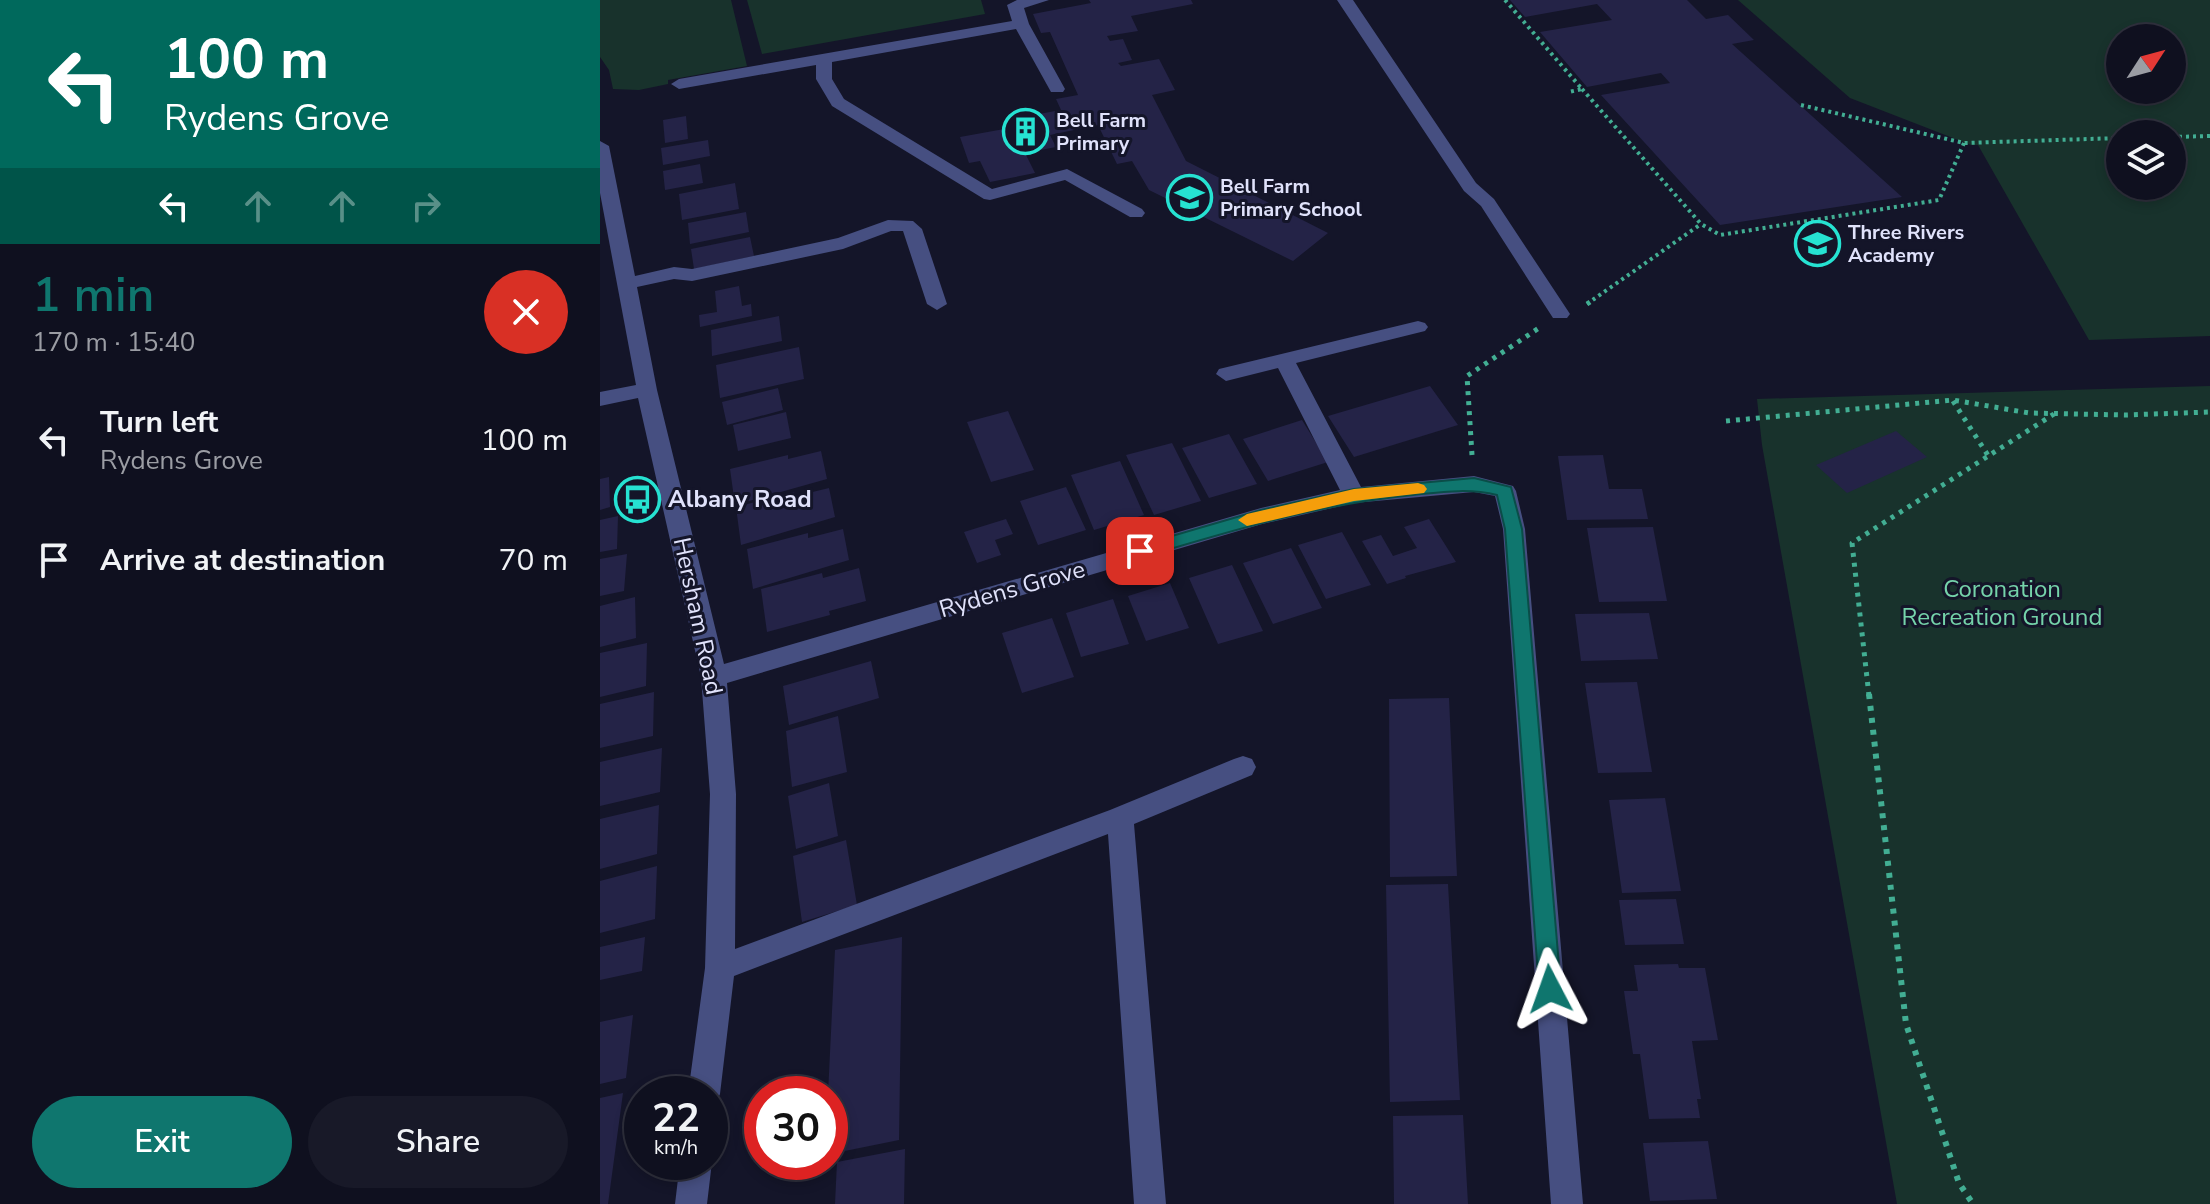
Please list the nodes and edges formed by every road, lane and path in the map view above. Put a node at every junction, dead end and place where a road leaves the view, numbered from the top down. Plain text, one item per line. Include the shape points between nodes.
1 (1041, 0) edge
2 (1345, 0) edge
3 (1505, 0) edge
4 (1021, 24) junction
5 (824, 57) junction
6 (679, 84) dead end
7 (1057, 89) dead end
8 (1582, 89) junction
9 (1569, 92) dead end
10 (1801, 105) dead end
11 (2210, 136) edge
12 (2186, 137) edge
13 (2106, 138) edge
14 (1964, 143) junction
15 (600, 146) edge
16 (1136, 213) dead end
17 (606, 217) edge
18 (1701, 224) junction
19 (625, 284) junction
20 (937, 304) dead end
21 (1560, 314) junction
22 (1418, 327) dead end
23 (1284, 359) junction
24 (1226, 374) dead end
25 (647, 390) junction
26 (600, 399) edge
27 (1953, 400) junction
28 (2210, 412) edge
29 (2054, 414) junction
30 (1726, 421) dead end
31 (1989, 457) junction
32 (1474, 484) junction
33 (1354, 495) junction
34 (714, 677) junction
35 (1243, 767) dead end
36 (1120, 818) junction
37 (720, 968) junction
38 (706, 1076) edge
39 (694, 1180) edge
40 (691, 1204) edge
41 (1150, 1204) edge
42 (1567, 1204) edge
43 (1973, 1204) edge

1 - 4 street via 1015,5
2 - 21 street
3 - 8 path
4 - 5 street
4 - 7 street
5 - 6 street
5 - 16 street via 824,79 838,102 990,195 1067,174
8 - 9 path
8 - 18 path
10 - 14 path
11 - 12 path
13 - 14 path
14 - 18 path via 1939,200 1720,235
15 - 17 street, Hersham Road
17 - 19 street, Hersham Road
18 - 21 path via 1593,302
19 - 20 street via 843,243 898,225 913,229
19 - 25 street, Hersham Road
21 - 32 path via 1467,376
22 - 23 street
23 - 24 street
23 - 33 street
25 - 26 street
25 - 34 street, Hersham Road
27 - 29 path
27 - 30 path
27 - 31 path
28 - 29 path
29 - 31 path
31 - 43 path via 1852,543 1906,1024 1959,1183
32 - 33 street, Rydens Grove
32 - 42 street, Rydens Grove via 1505,491 1514,529
33 - 34 street, Rydens Grove via 1261,516
34 - 37 street, Hersham Road via 723,794
35 - 36 street
36 - 37 street
36 - 41 street
37 - 38 street, Hersham Road
39 - 40 street

